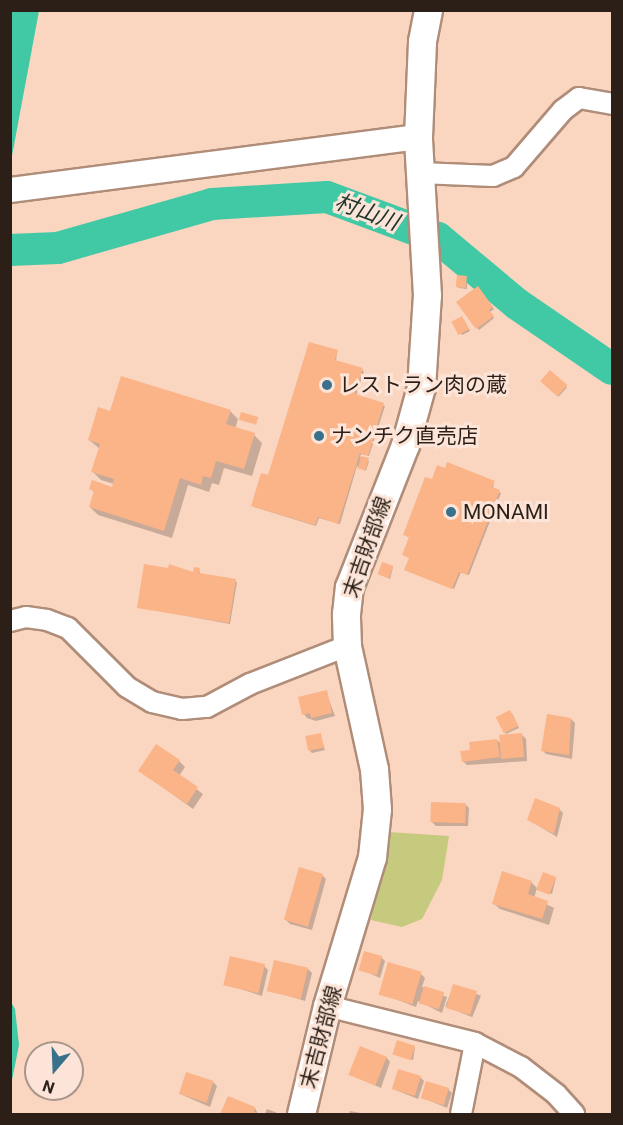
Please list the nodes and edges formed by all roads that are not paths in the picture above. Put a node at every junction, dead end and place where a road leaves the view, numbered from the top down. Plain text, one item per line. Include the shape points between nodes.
1 (428, 10) edge
2 (612, 104) edge
3 (418, 137) junction
4 (420, 173) junction
5 (10, 190) edge
6 (10, 621) edge
7 (347, 646) junction
8 (327, 1006) junction
9 (475, 1042) junction
10 (301, 1114) edge
11 (461, 1114) edge
12 (574, 1114) edge

1 - 3 main road, 末吉財部線 via 422,41
2 - 4 street via 579,98 514,166 493,176
3 - 4 main road, 末吉財部線
3 - 5 street
4 - 7 main road, 末吉財部線 via 427,338 418,405 349,587
6 - 7 street via 37,618 68,628 127,687 152,702 182,709 207,707 250,684
7 - 8 main road, 末吉財部線 via 374,769 377,809 363,896
8 - 9 street
8 - 10 main road, 末吉財部線
9 - 11 street
9 - 12 street via 521,1067 556,1094

